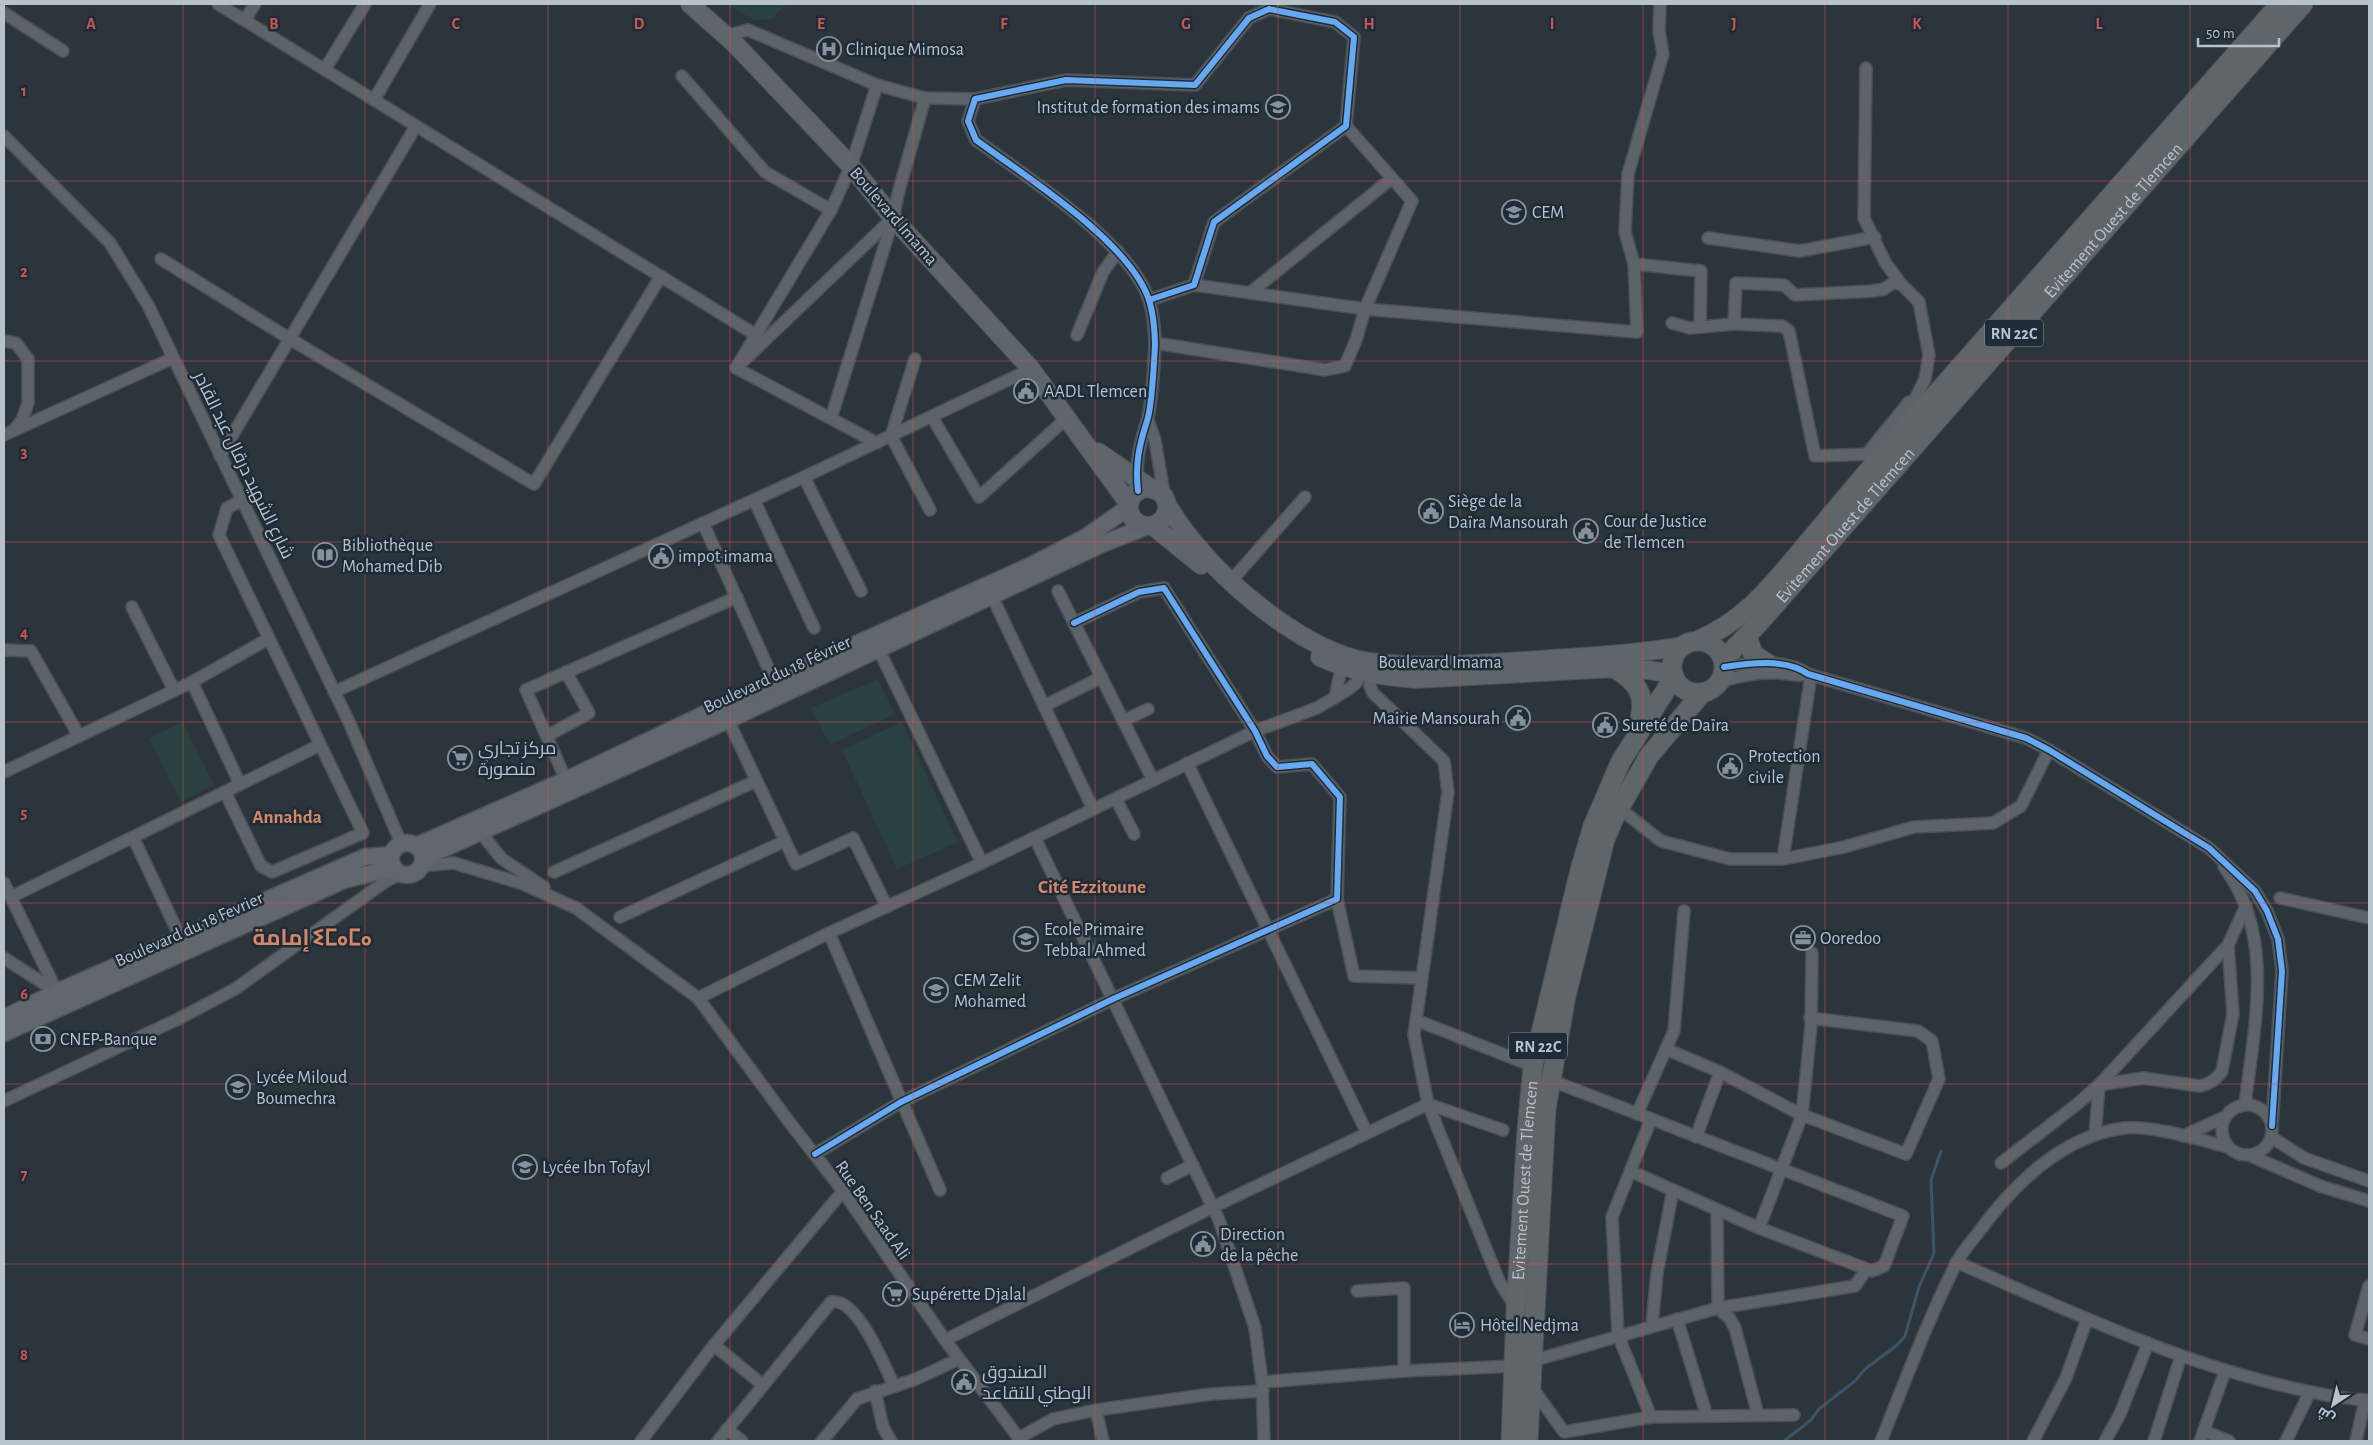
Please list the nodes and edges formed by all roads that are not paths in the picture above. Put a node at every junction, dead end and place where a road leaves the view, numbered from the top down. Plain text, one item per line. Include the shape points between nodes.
1 (218, 4) edge
2 (255, 4) edge
3 (365, 4) edge
4 (430, 4) edge
5 (690, 4) edge
6 (1660, 4) edge
7 (2280, 4) edge
8 (2303, 4) edge
9 (4, 13) edge
10 (245, 20) junction
11 (726, 36) junction
12 (63, 51) dead end
13 (1866, 68) dead end
14 (324, 69) junction
15 (682, 76) dead end
16 (877, 85) junction
17 (925, 98) junction
18 (975, 99) junction
19 (374, 100) junction
20 (416, 126) junction
21 (1346, 126) junction
22 (4, 136) edge
23 (851, 166) junction
24 (1391, 180) junction
25 (831, 210) junction
26 (894, 218) junction
27 (1708, 238) dead end
28 (1875, 238) junction
29 (1118, 251) junction
30 (161, 259) dead end
31 (1634, 264) junction
32 (661, 276) junction
33 (1901, 284) junction
34 (1194, 285) junction
35 (1251, 292) junction
36 (1149, 300) junction
37 (1365, 309) junction
38 (1672, 322) dead end
39 (1734, 324) junction
40 (1700, 327) junction
41 (756, 335) junction
42 (1077, 335) dead end
43 (290, 339) junction
44 (4, 341) edge
45 (1155, 343) junction
46 (173, 358) junction
47 (915, 359) dead end
48 (736, 368) junction
49 (1031, 369) junction
50 (1922, 386) junction
51 (932, 417) junction
52 (831, 418) junction
53 (1067, 418) junction
54 (1148, 420) junction
55 (7, 435) edge
56 (891, 436) junction
57 (1084, 441) junction
58 (877, 442) junction
59 (1894, 442) junction
60 (220, 456) junction
61 (1872, 457) junction
62 (804, 477) junction
63 (1145, 496) junction
64 (1305, 497) dead end
65 (242, 500) junction
66 (754, 500) junction
67 (930, 510) dead end
68 (703, 523) junction
69 (1150, 526) junction
70 (1232, 581) junction
71 (860, 591) dead end
72 (989, 591) junction
73 (1058, 591) dead end
74 (737, 597) junction
75 (132, 607) dead end
76 (1074, 623) junction
77 (814, 628) dead end
78 (1747, 636) junction
79 (268, 639) junction
80 (875, 643) junction
81 (1690, 644) junction
82 (4, 650) edge
83 (1343, 661) junction
84 (1768, 664) junction
85 (1614, 668) junction
86 (1367, 669) junction
87 (1722, 670) junction
88 (566, 672) junction
89 (1673, 675) junction
90 (1809, 675) junction
91 (1102, 677) junction
92 (774, 681) junction
93 (192, 682) junction
94 (174, 690) junction
95 (334, 692) junction
96 (1702, 693) junction
97 (1335, 698) junction
98 (1044, 706) junction
99 (1148, 709) dead end
100 (728, 720) junction
101 (1123, 721) junction
102 (1255, 731) junction
103 (79, 736) junction
104 (547, 736) junction
105 (1634, 738) junction
106 (320, 745) junction
107 (2049, 750) junction
108 (1187, 763) junction
109 (4, 772) edge
110 (566, 780) junction
111 (1153, 780) junction
112 (756, 781) junction
113 (240, 784) junction
114 (225, 792) junction
115 (1116, 798) junction
116 (1619, 808) junction
117 (1094, 809) junction
118 (481, 833) junction
119 (1134, 834) dead end
120 (133, 837) junction
121 (1035, 838) junction
122 (785, 841) junction
123 (2210, 848) junction
124 (407, 859) junction
125 (1783, 859) junction
126 (982, 863) junction
127 (554, 872) dead end
128 (4, 884) edge
129 (10, 897) junction
130 (2280, 898) dead end
131 (1337, 899) junction
132 (2246, 906) junction
133 (887, 907) junction
134 (576, 908) junction
135 (1684, 911) dead end
136 (620, 917) dead end
137 (2369, 918) edge
138 (1268, 929) junction
139 (830, 933) junction
140 (182, 939) junction
141 (2228, 945) junction
142 (1812, 953) dead end
143 (4, 958) edge
144 (1422, 978) junction
145 (698, 998) junction
146 (61, 999) junction
147 (1113, 1000) junction
148 (4, 1018) edge
149 (1810, 1018) junction
150 (1416, 1020) junction
151 (4, 1033) edge
152 (1666, 1049) junction
153 (1533, 1066) junction
154 (1720, 1072) junction
155 (1550, 1080) junction
156 (2099, 1085) junction
157 (4, 1101) edge
158 (901, 1102) junction
159 (1428, 1104) junction
160 (2245, 1105) junction
161 (1637, 1114) junction
162 (1802, 1115) junction
163 (2225, 1117) junction
164 (1651, 1119) junction
165 (1502, 1130) dead end
166 (2272, 1132) junction
167 (1367, 1133) junction
168 (2095, 1135) junction
169 (1696, 1136) junction
170 (2183, 1136) junction
171 (2228, 1148) junction
172 (814, 1154) junction
173 (2249, 1155) junction
174 (2001, 1163) dead end
175 (1193, 1165) junction
176 (1630, 1170) junction
177 (1782, 1171) junction
178 (1167, 1178) dead end
179 (2369, 1181) edge
180 (940, 1190) dead end
181 (1673, 1190) junction
182 (843, 1191) junction
183 (2369, 1201) edge
184 (1213, 1207) junction
185 (1718, 1210) junction
186 (1759, 1228) junction
187 (1956, 1262) junction
188 (1866, 1270) junction
189 (2369, 1286) edge
190 (1357, 1291) dead end
191 (1718, 1308) junction
192 (1516, 1309) junction
193 (1677, 1319) junction
194 (2087, 1319) junction
195 (1652, 1326) junction
196 (1618, 1335) junction
197 (2369, 1339) edge
198 (945, 1340) junction
199 (2148, 1343) junction
200 (714, 1345) junction
201 (2181, 1356) junction
202 (960, 1359) junction
203 (1524, 1364) junction
204 (1404, 1371) junction
205 (2226, 1371) junction
206 (1530, 1384) junction
207 (763, 1385) junction
208 (894, 1386) junction
209 (1263, 1386) junction
210 (875, 1392) junction
211 (2310, 1392) junction
212 (2367, 1400) edge
213 (1096, 1410) junction
214 (1758, 1415) junction
215 (1794, 1415) dead end
216 (1707, 1416) junction
217 (1652, 1417) junction
218 (727, 1429) junction
219 (2202, 1436) edge
220 (1565, 1437) edge
221 (1020, 1440) edge
222 (641, 1441) edge
223 (718, 1441) edge
224 (742, 1441) edge
225 (822, 1441) edge
226 (891, 1441) edge
227 (1103, 1441) edge
228 (1264, 1441) edge
229 (1511, 1441) edge
230 (1528, 1441) edge
231 (1880, 1441) edge
232 (2033, 1441) edge
233 (2105, 1441) edge
234 (2154, 1441) edge
235 (2229, 1441) edge
236 (2286, 1441) edge
237 (2356, 1441) edge

1 - 10 street
2 - 10 street
3 - 14 street
4 - 19 street
5 - 11 main road, Boulevard Imama
6 - 31 street via 1659,31 1663,54 1628,174 1626,192 1626,232
7 - 59 highway, Evitement Ouest de Tlemcen / RN 22C
8 - 78 highway, Evitement Ouest de Tlemcen / RN 22C
9 - 12 street
10 - 14 street
11 - 16 street via 748,30
11 - 23 main road, Boulevard Imama
13 - 28 street via 1864,218
14 - 19 street
15 - 25 street via 765,172
16 - 17 street
16 - 23 street
17 - 18 street
17 - 26 street
18 - 21 street via 1066,80 1195,85 1249,18 1269,8 1335,22 1354,37
18 - 29 street via 968,121 976,140 1081,218
19 - 20 street
20 - 32 street
20 - 43 street
21 - 24 street
21 - 34 street via 1214,222
22 - 46 street, شارع الشهيد درقال عبد القادر via 110,243 148,305
23 - 25 street
23 - 26 main road, Boulevard Imama
24 - 35 street
24 - 37 street via 1412,201
25 - 41 street
26 - 48 street
26 - 49 main road, Boulevard Imama
26 - 52 street
27 - 28 street via 1800,251
28 - 33 street via 1885,262
29 - 36 street
29 - 42 street via 1103,272
30 - 43 street
31 - 37 street via 1637,332
31 - 40 street via 1701,271
32 - 41 street
32 - 43 street via 534,484
33 - 39 street via 1893,283 1872,292 1795,295 1784,284 1736,284
33 - 50 street via 1920,302 1930,355
34 - 35 street
34 - 36 street
35 - 37 street
36 - 45 street
37 - 45 street via 1345,366 1325,370
38 - 40 street via 1690,328
39 - 40 street
39 - 61 street via 1782,326 1789,331 1815,456
41 - 48 street
43 - 60 street
44 - 55 street via 16,344 28,359 28,403 22,420
45 - 54 street
46 - 55 street
46 - 60 street, شارع الشهيد درقال عبد القادر
47 - 56 street
48 - 52 street
49 - 51 street
49 - 53 main road, Boulevard Imama
50 - 59 street
50 - 61 street
51 - 53 street via 979,497
51 - 56 street
52 - 58 street
53 - 57 main road, Boulevard Imama
54 - 63 street via 1140,438
54 - 63 street via 1155,440
56 - 58 street
56 - 67 street
57 - 63 main road, Boulevard Imama
57 - 63 main road, Boulevard Imama
58 - 62 street
59 - 61 highway, Evitement Ouest de Tlemcen / RN 22C
60 - 65 street, شارع الشهيد درقال عبد القادر
61 - 81 highway, Evitement Ouest de Tlemcen / RN 22C via 1754,605 1727,626
62 - 66 street
62 - 71 street
63 - 69 main road via 1162,520
63 - 69 main road, Boulevard Imama via 1134,521
63 - 70 main road, Boulevard Imama
63 - 72 main road, Boulevard du 18 Février via 1086,537
64 - 70 street
65 - 79 street via 227,508 219,535
65 - 95 street, شارع الشهيد درقال عبد القادر
66 - 68 street
66 - 77 street
68 - 74 street
68 - 95 street
69 - 72 main road, Boulevard du 18 Février
69 - 83 main road, Boulevard Imama via 1192,556 1278,632 1294,643
70 - 83 main road, Boulevard Imama via 1294,631
72 - 80 main road, Boulevard du 18 Février
72 - 98 street
73 - 76 street
74 - 88 street
74 - 92 street
75 - 94 street
76 - 91 street
76 - 102 street via 1139,592 1164,588
78 - 84 highway via 1753,654
78 - 87 highway, Evitement Ouest de Tlemcen / RN 22C
79 - 93 street
79 - 106 street
80 - 92 main road, Boulevard du 18 Février
80 - 100 main road, Boulevard du 18 Février
80 - 126 street
81 - 86 main road, Boulevard Imama via 1630,653
81 - 87 highway via 1708,644 1717,650
81 - 89 highway via 1674,658
82 - 103 street via 31,651
83 - 86 main road, Boulevard Imama
83 - 97 street
84 - 87 street
84 - 90 street via 1800,669
85 - 86 main road, Boulevard Imama via 1415,679
85 - 89 main road, Boulevard Imama
85 - 105 highway via 1635,683 1641,696
86 - 97 street via 1356,683
86 - 144 street via 1374,693 1444,761 1448,792
87 - 90 street
87 - 96 highway via 1715,687
88 - 104 street via 526,690
88 - 104 street via 589,713
89 - 96 highway via 1677,683 1688,691
89 - 105 highway, Evitement Ouest de Tlemcen / RN 22C
90 - 107 street via 2026,738
90 - 125 street
91 - 98 street
91 - 101 street
92 - 110 main road, Boulevard du 18 Février
93 - 94 street
93 - 113 street
94 - 103 street
95 - 124 street, شارع الشهيد درقال عبد القادر
96 - 116 highway, Evitement Ouest de Tlemcen / RN 22C via 1649,756
97 - 102 street
98 - 117 street
99 - 101 street
100 - 112 street
100 - 118 main road, Boulevard du 18 Février
101 - 111 street
102 - 108 street
102 - 131 street via 1267,756 1277,767 1312,764 1340,797
103 - 109 street
104 - 110 street
105 - 153 highway, Evitement Ouest de Tlemcen / RN 22C via 1610,783 1593,826
106 - 113 street
106 - 114 street via 363,833 272,872 261,866
107 - 123 street
107 - 125 street via 2021,806 1993,823 1914,827 1844,847
108 - 111 street
108 - 138 street
110 - 124 main road, Boulevard du 18 Février
111 - 115 street
112 - 122 street
112 - 127 street
113 - 114 street
114 - 120 street
115 - 117 street
115 - 119 street
116 - 125 street via 1661,841 1730,859
116 - 155 highway, Evitement Ouest de Tlemcen / RN 22C via 1605,839 1587,909
117 - 121 street
118 - 124 main road, Boulevard du 18 Février
118 - 134 street via 502,859
120 - 129 street
120 - 140 street
121 - 126 street
121 - 147 street
122 - 133 street via 796,864 853,838
122 - 136 street
123 - 132 street via 2231,876
123 - 166 street via 2255,891 2267,910 2278,939 2282,971
124 - 134 street, Rue Ben Saad Ali via 454,863 523,884
124 - 140 main road, Boulevard du 18 Fevrier via 365,857
124 - 146 main road, Boulevard du 18 Fevrier via 344,880
124 - 157 street via 386,881 235,989
126 - 133 street
128 - 129 street
129 - 146 street
130 - 137 street
131 - 138 street
131 - 144 street via 1354,976
132 - 141 street
132 - 160 street via 2258,966
133 - 139 street
134 - 145 street, Rue Ben Saad Ali
135 - 152 street via 1674,1031
138 - 147 street
138 - 167 street
139 - 145 street
139 - 158 street
140 - 146 main road, Boulevard du 18 Fevrier
141 - 156 street
141 - 156 street via 2233,1014 2218,1077 2200,1086 2143,1078
142 - 149 street
143 - 146 street
144 - 150 street
145 - 172 street, Rue Ben Saad Ali
146 - 148 main road, Boulevard du 18 Fevrier
146 - 151 main road, Boulevard du 18 Fevrier
147 - 158 street
147 - 175 street
149 - 162 street
149 - 162 street via 1918,1031 1932,1040 1939,1079 1906,1154
150 - 153 street
150 - 159 street via 1414,1035
152 - 154 street
152 - 161 street
153 - 192 highway, Evitement Ouest de Tlemcen / RN 22C
154 - 162 street
154 - 169 street
155 - 161 street
155 - 203 highway, Evitement Ouest de Tlemcen / RN 22C
156 - 168 street
156 - 174 street
158 - 172 street
158 - 180 street
159 - 165 street
159 - 167 street
159 - 192 street via 1499,1281
160 - 163 street via 2237,1106
160 - 166 street via 2253,1105 2265,1112
161 - 164 street
162 - 177 street
163 - 170 street
163 - 171 street via 2221,1132
164 - 169 street
164 - 176 street
166 - 173 street via 2263,1150
166 - 179 street via 2304,1158
167 - 184 street
168 - 170 street via 2125,1128
168 - 187 street via 2051,1157 2025,1178 1996,1209
169 - 177 street
170 - 171 street
171 - 173 street via 2238,1154
172 - 182 street, Rue Ben Saad Ali
173 - 183 street via 2320,1186
175 - 178 street
175 - 184 street
176 - 181 street
176 - 196 street via 1612,1217
177 - 186 street
177 - 188 street via 1903,1216 1884,1266
181 - 185 street
181 - 195 street via 1657,1273
182 - 198 street, Rue Ben Saad Ali
182 - 200 street
184 - 198 street
184 - 209 street via 1255,1328
185 - 186 street
185 - 191 street
186 - 188 street
187 - 194 street
187 - 231 street
188 - 191 street via 1855,1286
189 - 197 street via 2355,1336
190 - 204 street via 1404,1288
191 - 193 street
191 - 214 street via 1736,1328
192 - 203 highway, Evitement Ouest de Tlemcen / RN 22C
193 - 195 street
193 - 216 street
194 - 199 street
194 - 232 street via 2066,1378
195 - 196 street
196 - 203 street
196 - 217 street
198 - 202 street, Rue Ben Saad Ali
199 - 201 street
199 - 233 street via 2120,1414
200 - 207 street
200 - 222 street
201 - 205 street
201 - 234 street
202 - 208 street
202 - 221 street, Rue Ben Saad Ali
203 - 204 street
203 - 206 highway, Evitement Ouest de Tlemcen / RN 22C
203 - 229 highway, Evitement Ouest de Tlemcen / RN 22C
204 - 209 street
205 - 211 street
205 - 219 street
206 - 220 street
206 - 230 highway, Evitement Ouest de Tlemcen / RN 22C
207 - 208 street via 826,1307 836,1301 846,1306 864,1326
207 - 218 street
208 - 210 street
209 - 213 street
209 - 228 street
210 - 225 street via 858,1398
210 - 226 street via 883,1427
211 - 212 street
211 - 236 street
212 - 237 street
213 - 221 street via 1053,1419
213 - 227 street
214 - 215 street
214 - 216 street
216 - 217 street
217 - 220 street
218 - 223 street
218 - 224 street
219 - 235 street

